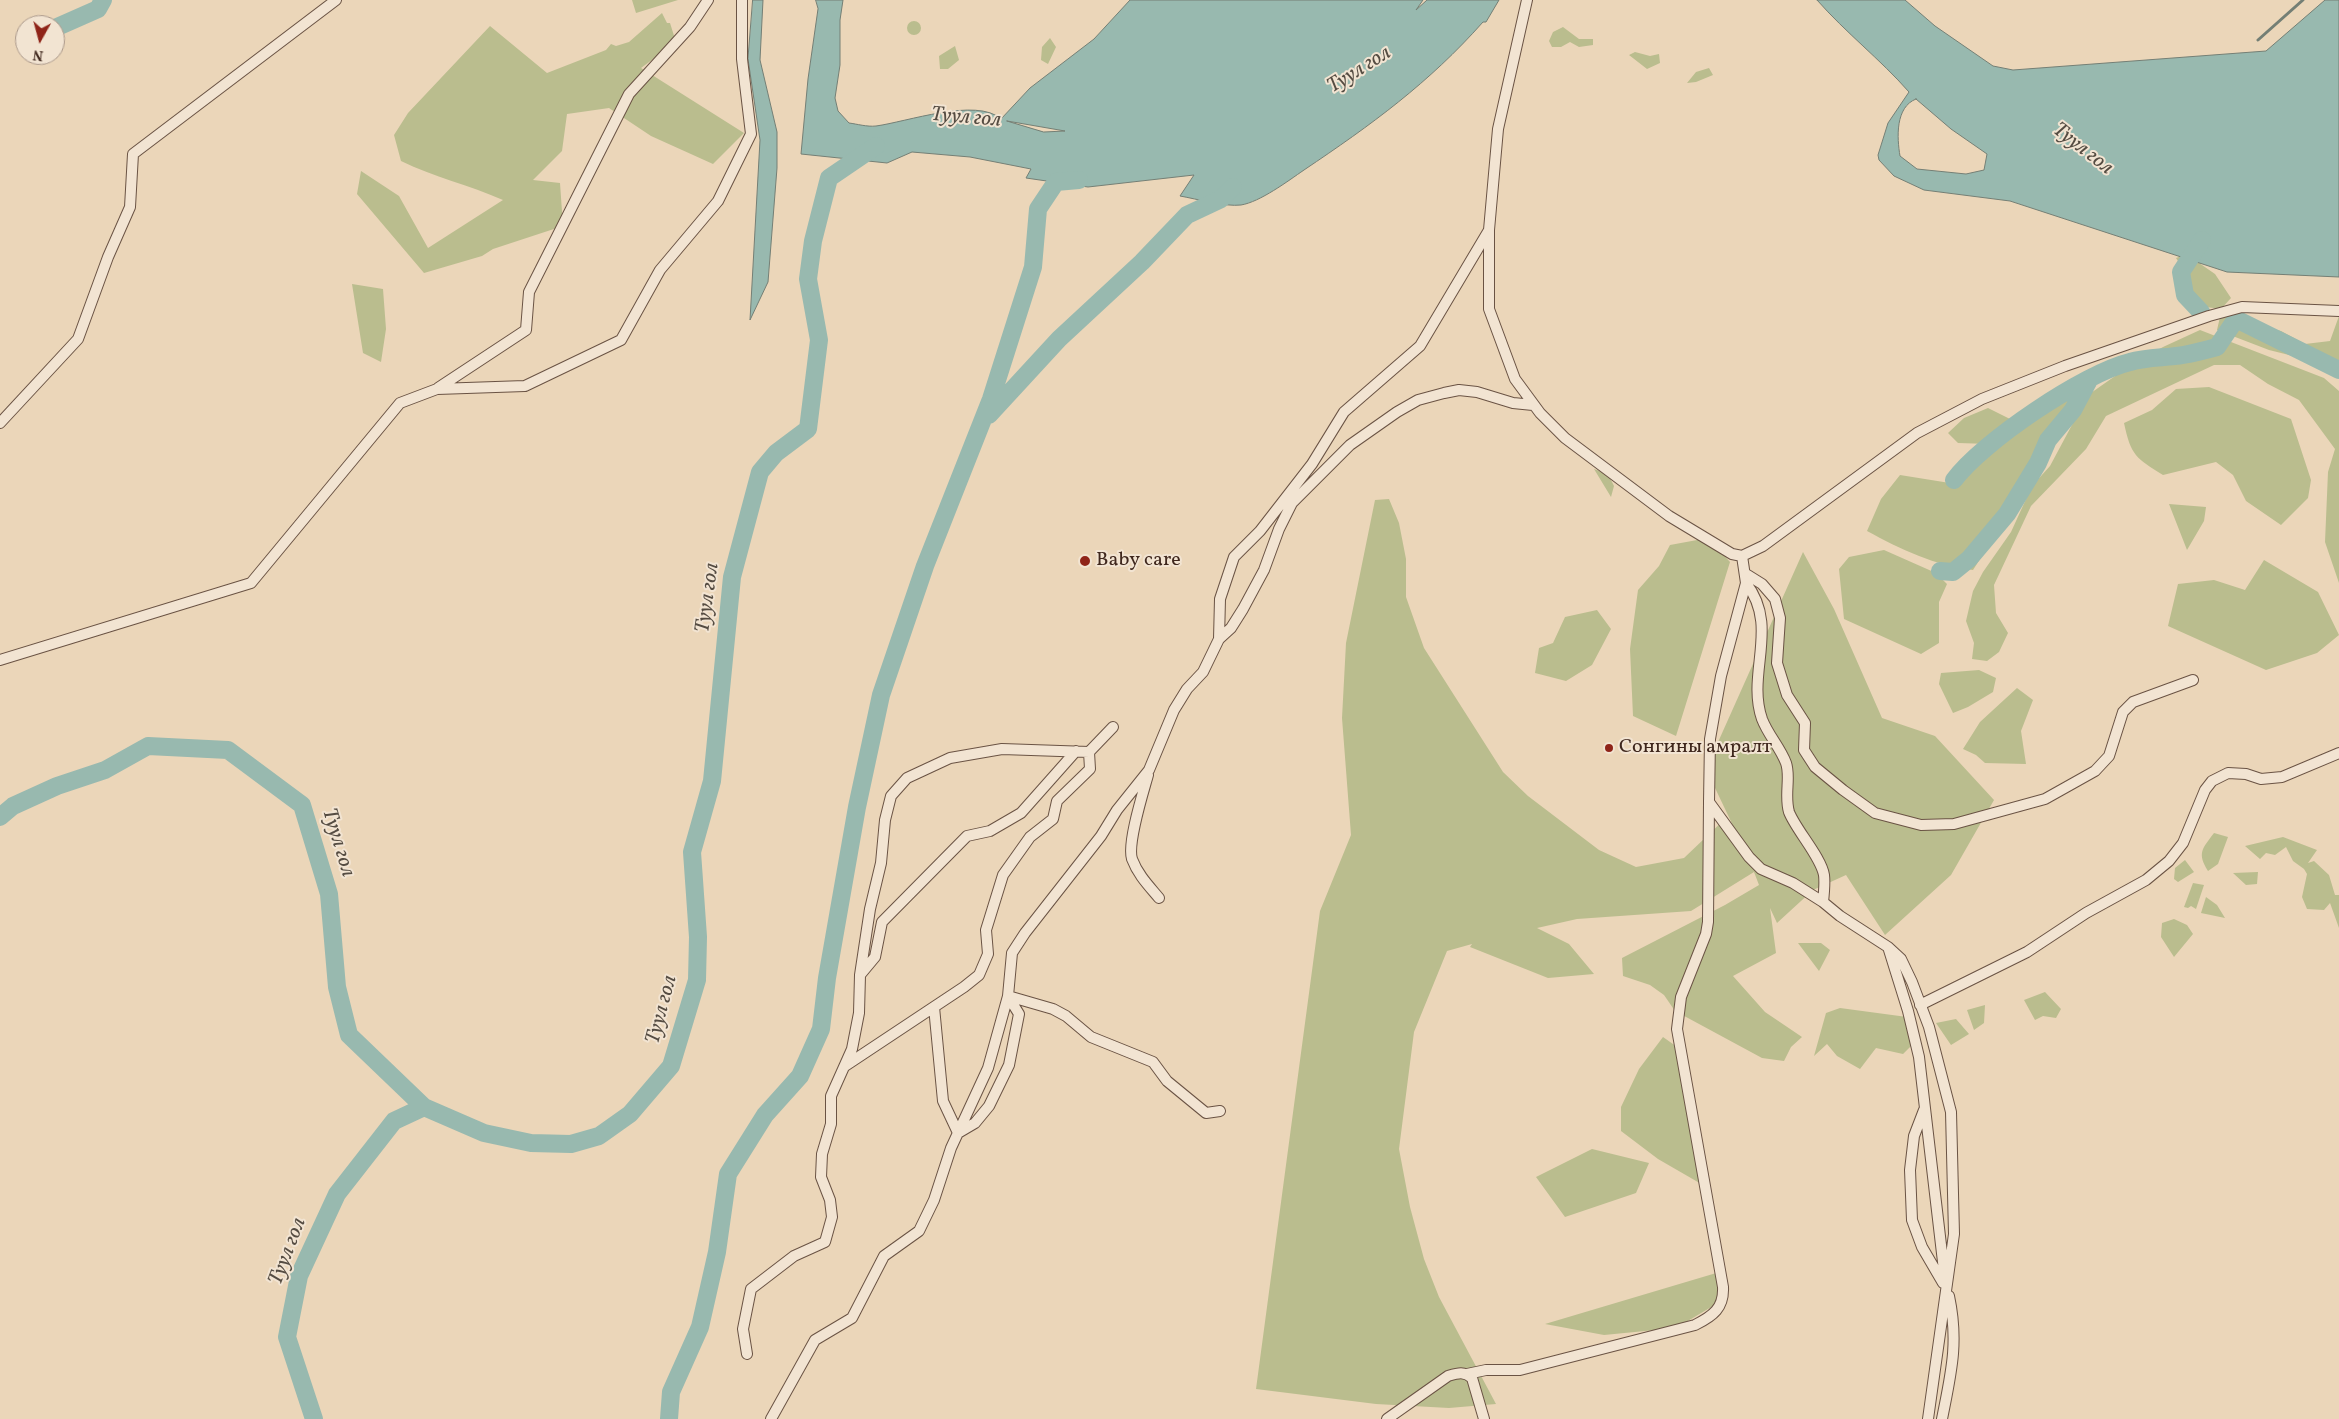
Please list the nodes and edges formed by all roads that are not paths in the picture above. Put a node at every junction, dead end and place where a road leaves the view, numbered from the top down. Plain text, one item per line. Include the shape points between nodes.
1 (336, 0) edge
2 (708, 0) edge
3 (742, 0) edge
4 (1527, 0) edge
5 (1488, 230) junction
6 (2339, 312) edge
7 (437, 389) junction
8 (1533, 404) junction
9 (0, 423) edge
10 (1742, 556) junction
11 (1746, 579) junction
12 (1219, 639) junction
13 (0, 660) edge
14 (2193, 680) dead end
15 (1112, 727) dead end
16 (1076, 751) junction
17 (1089, 752) junction
18 (2339, 753) edge
19 (1149, 770) junction
20 (1709, 802) junction
21 (1159, 898) dead end
22 (1824, 902) junction
23 (1888, 947) junction
24 (860, 975) junction
25 (1008, 996) junction
26 (1920, 1005) junction
27 (934, 1006) junction
28 (844, 1067) junction
29 (1924, 1109) junction
30 (1220, 1111) dead end
31 (958, 1133) junction
32 (1947, 1289) junction
33 (747, 1354) dead end
34 (1467, 1374) junction
35 (771, 1419) edge
36 (1387, 1419) edge
37 (1484, 1419) edge
38 (1928, 1419) edge
39 (1942, 1419) edge

1 - 9 street via 133,154 130,207 78,339
2 - 7 street via 690,27 629,94 529,292 526,330
3 - 7 street via 742,59 750,134 718,201 660,270 621,340 525,386
4 - 5 street via 1498,129
5 - 8 street via 1489,310 1514,379
5 - 12 street via 1420,346 1344,412 1312,464 1260,531 1234,557 1220,599
6 - 10 street via 2242,308 2217,314 2152,334 1982,399 1917,433 1764,546
7 - 13 street via 400,403 251,583
8 - 10 street via 1565,438 1669,516 1732,554
8 - 12 street via 1513,403 1477,392 1459,390 1444,393 1411,404 1350,445 1292,504 1264,570 1231,628
10 - 11 street
11 - 14 street via 1762,584 1775,599 1780,618 1777,663 1787,695 1805,723 1804,750 1815,767 1875,813 1922,825 1954,824 2045,799 2095,770 2109,756 2123,712 2133,702
11 - 20 street via 1713,713 1708,761
11 - 22 street via 1761,614 1763,649 1757,690 1762,720 1787,764 1785,794 1790,812 1824,874
12 - 19 street via 1203,672 1174,710
15 - 17 street
16 - 17 street
16 - 24 street via 1020,813 990,831 967,836 882,922 875,957
16 - 24 street via 1002,748 950,758 907,778 891,796 884,820 881,863
17 - 27 street via 1090,769 1057,801 1053,819 1030,836 1003,875 986,930 988,954 979,975
18 - 26 street via 2282,777 2261,779 2228,773 2212,781 2205,790 2184,843 2146,880 2086,913 2027,952
19 - 21 street via 1134,828 1132,857 1141,878
19 - 25 street via 1024,933 1012,954
20 - 22 street via 1749,857 1761,868
20 - 34 street via 1708,922 1681,997 1677,1029 1723,1286 1721,1305 1696,1325 1520,1370 1486,1370
22 - 23 street
23 - 26 street via 1900,959
23 - 29 street via 1919,1057
24 - 28 street via 859,1013 852,1049
25 - 30 street via 1053,1010 1066,1016 1091,1037 1152,1062 1167,1081 1196,1106 1206,1113
25 - 31 street via 988,1068
25 - 31 street via 1019,1014 1009,1065 989,1106 975,1123
26 - 32 street via 1950,1112 1954,1234
27 - 28 street
27 - 31 street via 943,1101
28 - 33 street via 831,1096 831,1124 822,1154 821,1177 830,1200 832,1217 825,1242 794,1256 752,1289 743,1329
29 - 32 street
29 - 32 street via 1914,1136 1910,1170 1912,1220 1922,1247
31 - 35 street via 919,1231 884,1256 852,1318 815,1340
32 - 38 street
32 - 39 street via 1955,1357
34 - 36 street via 1448,1376
34 - 37 street via 1476,1386

